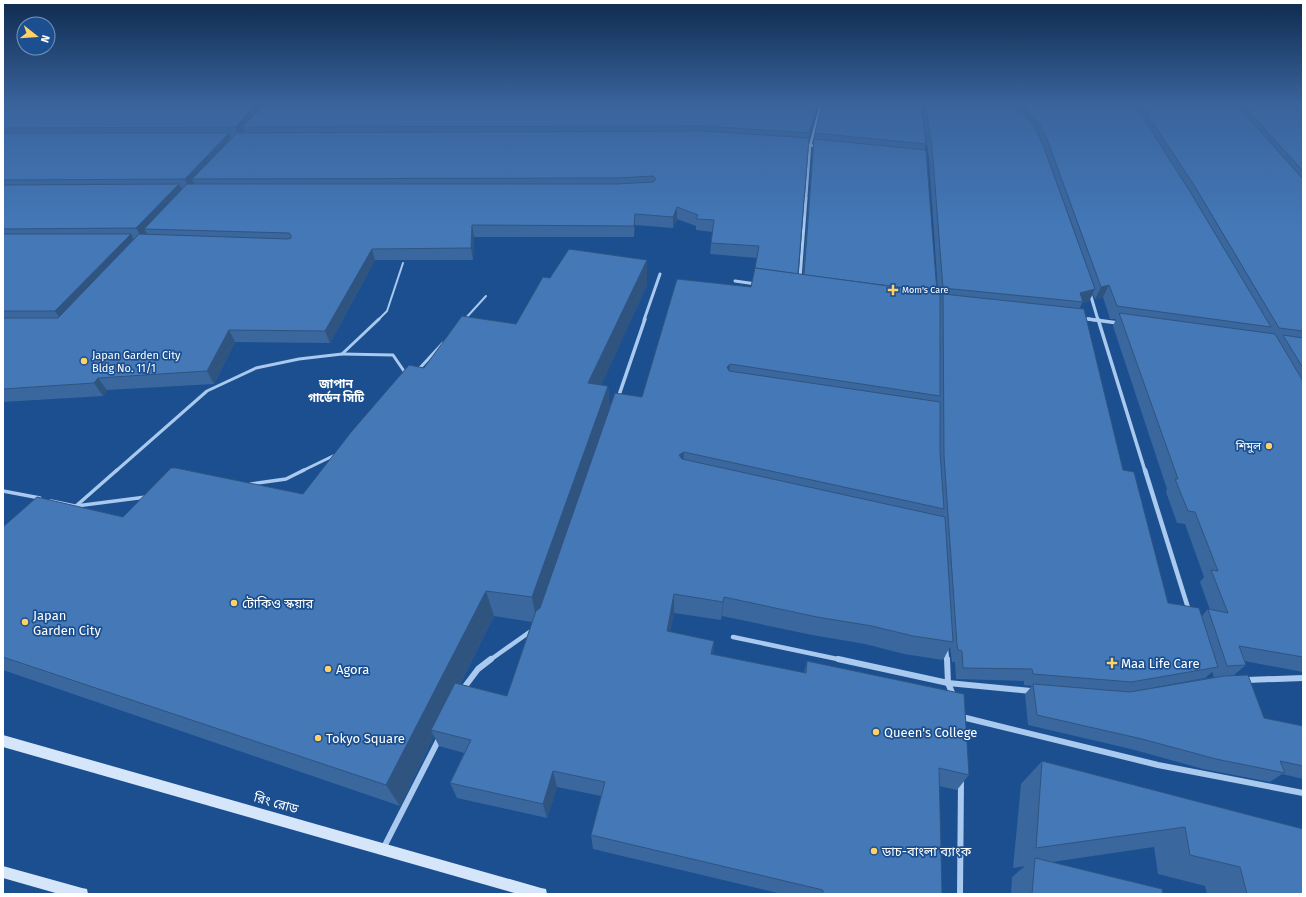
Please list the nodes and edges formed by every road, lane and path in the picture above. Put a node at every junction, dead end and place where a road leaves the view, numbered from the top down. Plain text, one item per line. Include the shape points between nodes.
1 (802, 145) edge
2 (810, 146) junction
3 (826, 147) edge
4 (403, 263) edge
5 (660, 274) dead end
6 (735, 282) dead end
7 (800, 282) edge
8 (763, 284) edge
9 (1089, 291) edge
10 (486, 296) dead end
11 (1076, 318) edge
12 (1099, 320) junction
13 (1122, 323) edge
14 (460, 324) edge
15 (445, 340) edge
16 (342, 354) junction
17 (415, 373) edge
18 (410, 379) edge
19 (617, 401) edge
20 (339, 453) edge
21 (247, 484) edge
22 (3, 491) edge
23 (154, 496) edge
24 (76, 506) junction
25 (70, 511) edge
26 (1190, 614) edge
27 (534, 629) edge
28 (733, 637) dead end
29 (946, 644) edge
30 (1303, 678) edge
31 (1242, 680) edge
32 (948, 683) junction
33 (1041, 692) edge
34 (460, 695) edge
35 (956, 703) edge
36 (959, 710) edge
37 (962, 717) junction
38 (962, 724) edge
39 (443, 730) edge
40 (3, 741) edge
41 (961, 771) edge
42 (1303, 793) edge
43 (383, 849) junction
44 (3, 872) edge
45 (82, 894) edge
46 (541, 894) edge
47 (960, 894) edge

1 - 2 street
2 - 3 street
2 - 7 street
4 - 16 lane via 387,311
5 - 19 street
6 - 8 street
9 - 12 street
10 - 14 lane
11 - 12 street
12 - 13 street
12 - 26 street
15 - 17 lane
16 - 18 lane via 393,355
16 - 24 lane via 256,368 207,391
20 - 21 lane via 286,480
22 - 24 lane
23 - 24 lane
24 - 25 lane
27 - 34 street via 478,669
28 - 32 street
29 - 32 street
30 - 31 street
32 - 33 street
32 - 35 street
36 - 37 street
37 - 38 street
37 - 42 street via 1158,764
39 - 43 street
40 - 43 main road, রিং রোড
41 - 47 street
43 - 46 main road, রিং রোড
44 - 45 main road

